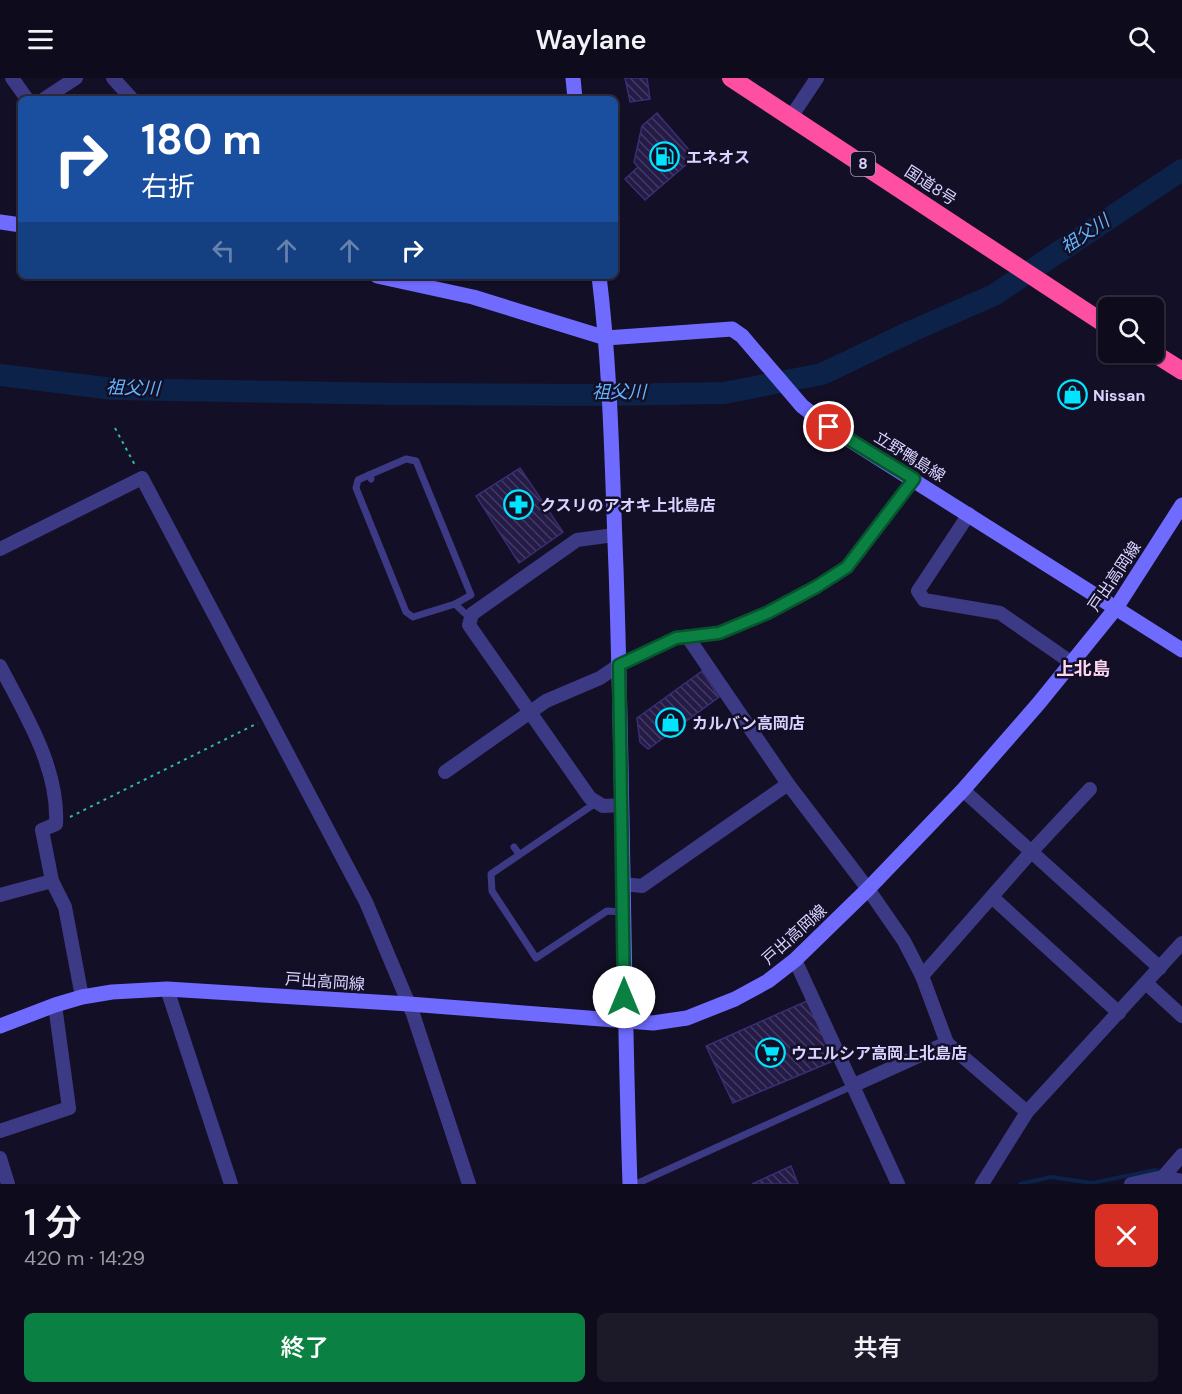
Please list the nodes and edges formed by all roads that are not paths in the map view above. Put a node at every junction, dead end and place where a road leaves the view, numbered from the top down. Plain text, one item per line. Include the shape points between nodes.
1 (12, 78) edge
2 (76, 78) edge
3 (113, 78) edge
4 (573, 78) edge
5 (731, 78) edge
6 (817, 78) edge
7 (25, 96) edge
8 (49, 96) edge
9 (129, 96) edge
10 (575, 96) edge
11 (791, 117) junction
12 (0, 222) edge
13 (18, 225) edge
14 (391, 279) edge
15 (599, 279) edge
16 (1098, 320) edge
17 (607, 345) junction
18 (1164, 360) edge
19 (1182, 371) edge
20 (914, 479) junction
21 (1180, 511) edge
22 (969, 514) junction
23 (614, 535) junction
24 (0, 549) edge
25 (455, 604) junction
26 (1116, 608) junction
27 (470, 618) junction
28 (687, 636) junction
29 (1182, 650) edge
30 (1072, 663) junction
31 (619, 665) junction
32 (0, 666) edge
33 (530, 710) junction
34 (445, 772) dead end
35 (788, 784) junction
36 (1090, 789) dead end
37 (963, 790) junction
38 (597, 802) junction
39 (622, 806) junction
40 (514, 847) dead end
41 (1032, 851) junction
42 (519, 855) junction
43 (52, 881) junction
44 (624, 884) junction
45 (868, 889) junction
46 (0, 896) edge
47 (992, 897) junction
48 (624, 912) junction
49 (1182, 943) edge
50 (795, 960) junction
51 (1160, 968) junction
52 (922, 976) junction
53 (1146, 983) junction
54 (167, 989) junction
55 (82, 997) junction
56 (409, 1004) junction
57 (55, 1005) junction
58 (1119, 1013) junction
59 (1182, 1016) edge
60 (624, 1022) junction
61 (0, 1026) edge
62 (948, 1043) junction
63 (852, 1086) junction
64 (1027, 1112) junction
65 (0, 1131) edge
66 (0, 1158) edge
67 (1178, 1160) edge
68 (1163, 1177) junction
69 (1182, 1181) edge
70 (983, 1182) edge
71 (8, 1184) edge
72 (231, 1184) edge
73 (469, 1184) edge
74 (630, 1184) edge
75 (636, 1184) edge
76 (898, 1184) edge
77 (968, 1184) edge
78 (1131, 1184) edge

1 - 7 street
2 - 8 street
3 - 9 street
4 - 10 main road
5 - 11 highway, 国道8号 / 8
6 - 11 street
11 - 16 highway, 国道8号 / 8
12 - 13 main road
14 - 17 main road, 立野鴨島線 via 473,297
15 - 17 main road
17 - 20 main road, 立野鴨島線 via 732,329 802,406
17 - 23 main road
18 - 19 highway
20 - 22 main road, 立野鴨島線
20 - 28 street via 847,567 767,613 719,633
21 - 26 main road, 戸出高岡線
22 - 26 main road, 立野鴨島線
22 - 30 street via 918,591 924,600 1000,612
23 - 27 street via 577,540
23 - 31 main road
24 - 56 street via 142,478 366,902
25 - 25 lane via 413,617 406,612 356,488 358,480 406,459 416,461 471,595
25 - 27 lane
26 - 29 main road, 立野鴨島線
26 - 30 main road, 戸出高岡線
27 - 33 street via 472,631
28 - 31 street
28 - 35 street
30 - 37 main road, 戸出高岡線
31 - 33 street via 600,678
31 - 39 main road
32 - 43 street via 42,751 57,804 56,824 42,830
33 - 34 street via 459,767
33 - 38 street via 590,798
35 - 44 street via 642,886
35 - 45 street
36 - 41 street
37 - 41 street
37 - 45 main road, 戸出高岡線
38 - 39 street via 603,806
38 - 42 lane
39 - 44 main road
40 - 42 lane
41 - 47 street
41 - 51 street
42 - 48 lane via 491,874 492,891 536,958 607,911
43 - 46 street
43 - 55 street via 65,907
44 - 48 main road
45 - 50 main road, 戸出高岡線
45 - 52 street via 904,941
47 - 52 street
47 - 58 street
48 - 60 main road
49 - 51 street
50 - 60 main road, 戸出高岡線 via 735,999 687,1018
50 - 63 street
51 - 53 street
52 - 62 street
53 - 58 street
53 - 59 street
54 - 55 main road, 戸出高岡線
54 - 56 main road, 戸出高岡線
54 - 72 street
55 - 57 main road, 戸出高岡線
56 - 60 main road, 戸出高岡線
56 - 73 street
57 - 61 main road, 戸出高岡線
57 - 65 street via 69,1108
58 - 64 street
60 - 74 main road
62 - 63 street
62 - 64 street
63 - 75 lane
63 - 76 street
64 - 70 street
66 - 71 street
67 - 68 street
68 - 69 street
68 - 78 street
70 - 77 street

